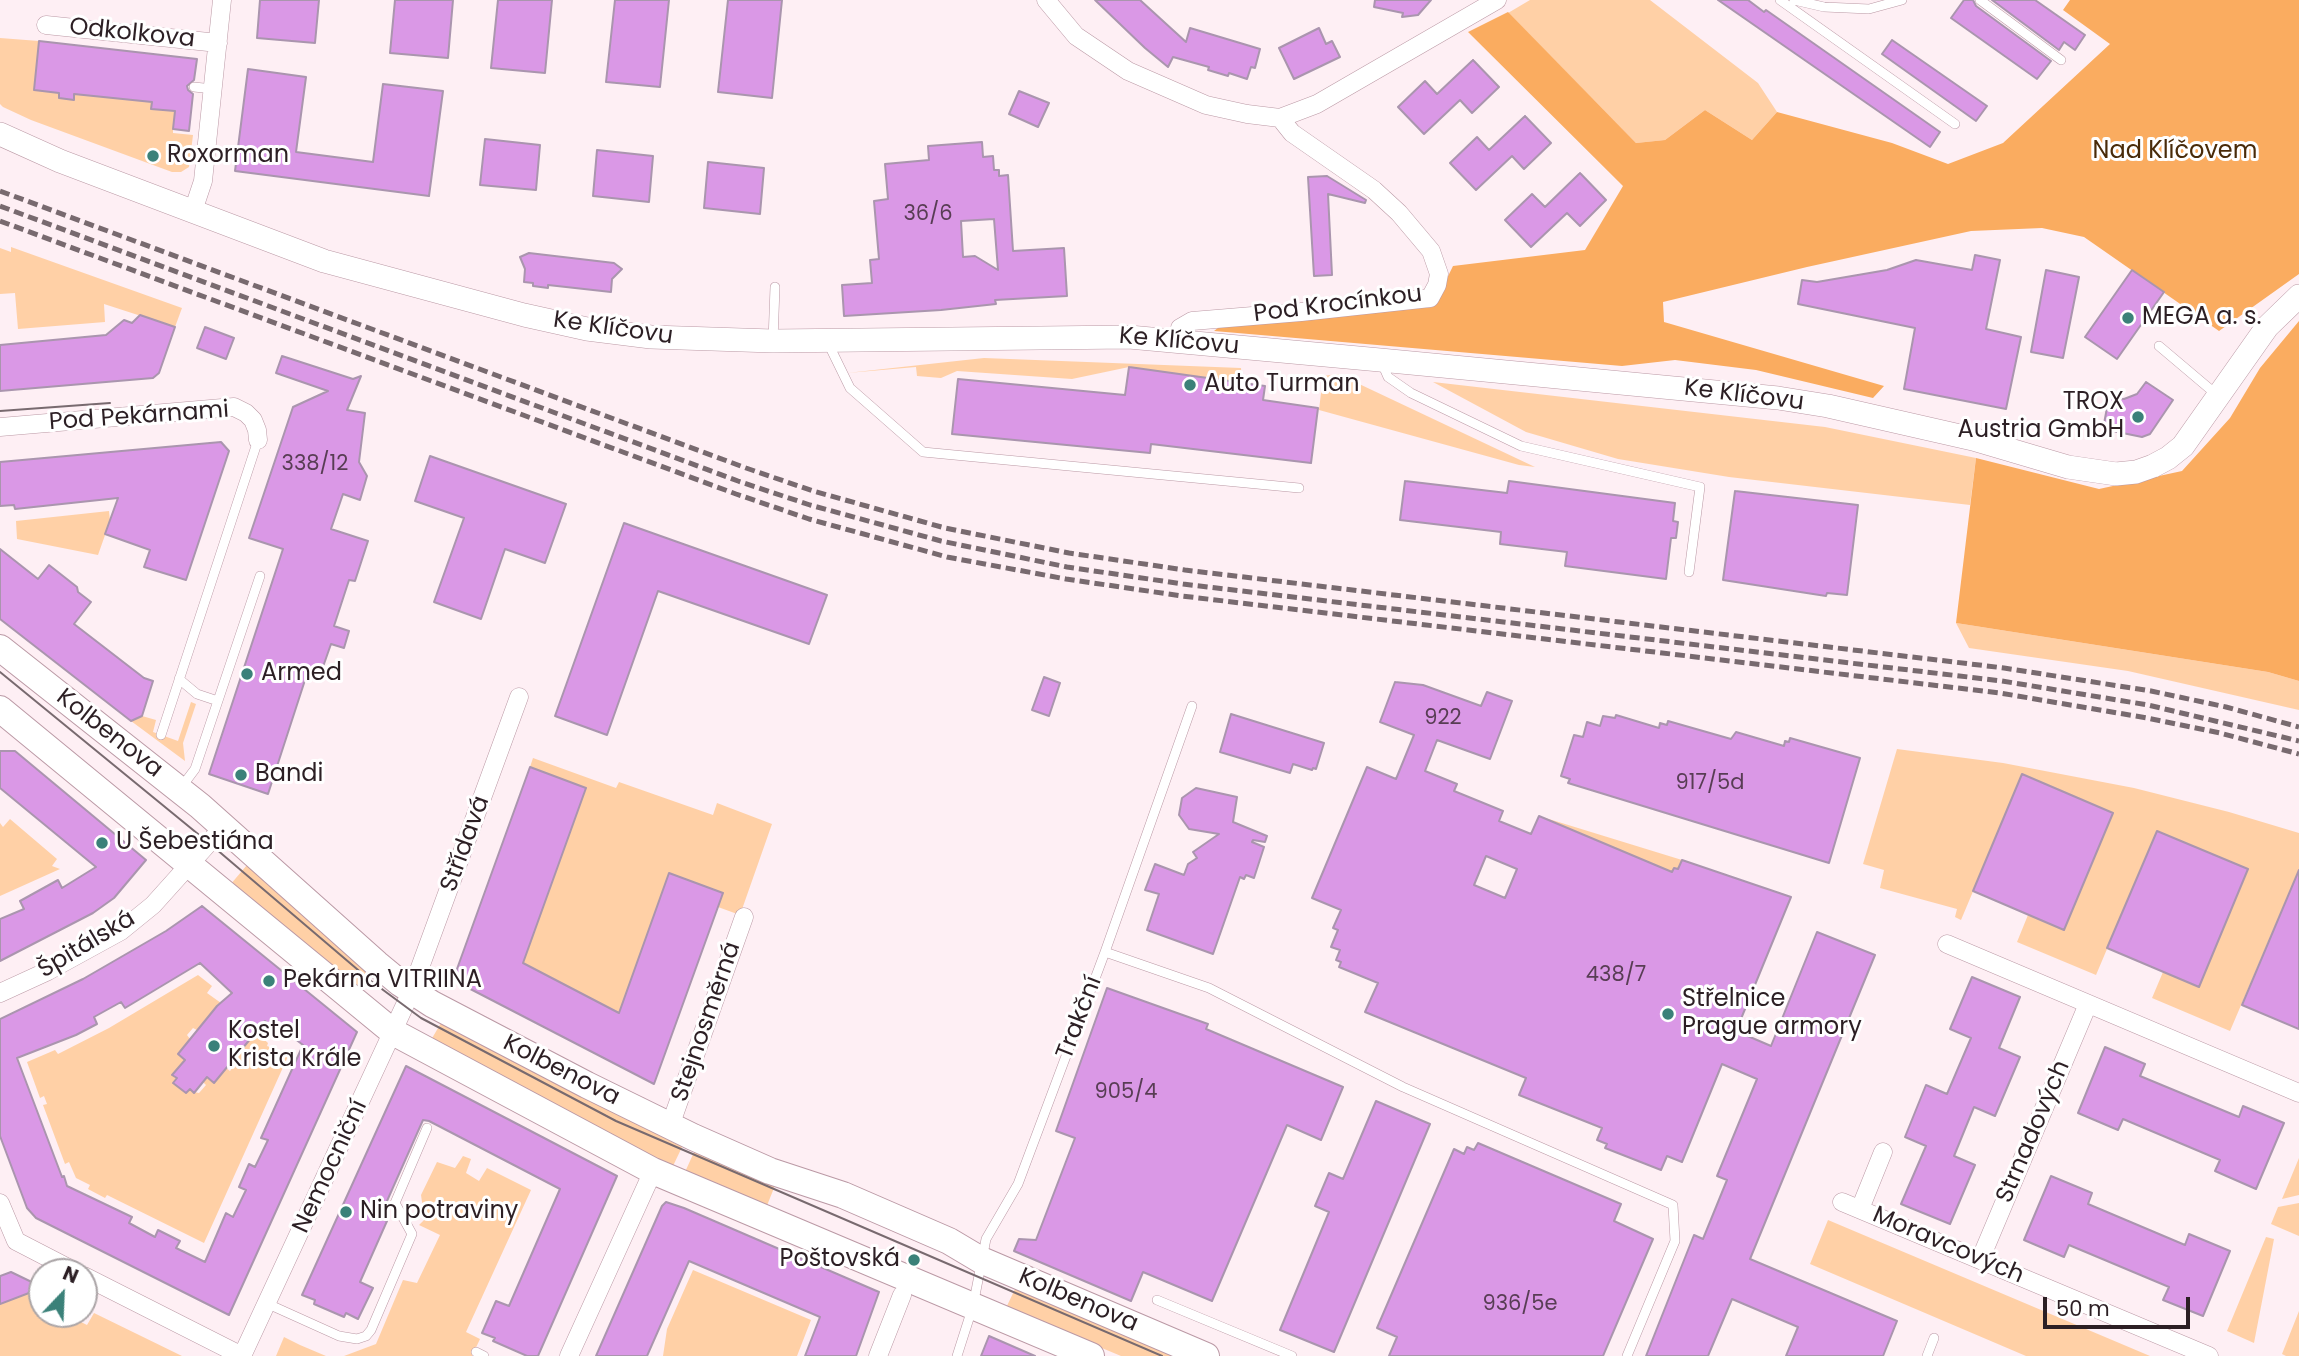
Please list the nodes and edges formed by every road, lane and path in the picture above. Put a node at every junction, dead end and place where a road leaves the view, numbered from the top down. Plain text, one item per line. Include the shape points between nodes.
1 (222, 0) edge
2 (1046, 0) edge
3 (1497, 0) edge
4 (1780, 0) edge
5 (1794, 0) edge
6 (1902, 0) edge
7 (1980, 0) edge
8 (46, 25) dead end
9 (218, 43) junction
10 (2062, 60) dead end
11 (194, 87) dead end
12 (213, 89) junction
13 (1280, 118) junction
14 (1955, 124) dead end
15 (0, 134) edge
16 (193, 211) junction
17 (775, 287) dead end
18 (2299, 296) edge
19 (773, 341) junction
20 (1178, 341) junction
21 (827, 342) junction
22 (2159, 346) dead end
23 (1380, 360) junction
24 (2218, 396) junction
25 (0, 426) edge
26 (258, 440) joint
27 (1299, 488) dead end
28 (1689, 572) dead end
29 (260, 576) dead end
30 (0, 648) edge
31 (179, 679) junction
32 (519, 697) dead end
33 (218, 701) junction
34 (1192, 706) dead end
35 (0, 709) edge
36 (161, 735) dead end
37 (178, 790) junction
38 (224, 826) junction
39 (188, 865) junction
40 (744, 918) dead end
41 (1947, 944) dead end
42 (1105, 952) junction
43 (411, 992) junction
44 (0, 993) edge
45 (2088, 1004) junction
46 (393, 1032) junction
47 (2299, 1093) edge
48 (670, 1126) junction
49 (427, 1128) dead end
50 (1883, 1152) dead end
51 (653, 1171) junction
52 (1842, 1202) dead end
53 (0, 1203) edge
54 (1860, 1209) junction
55 (8, 1245) edge
56 (41, 1258) edge
57 (981, 1260) junction
58 (1980, 1260) junction
59 (98, 1283) edge
60 (902, 1295) dead end
61 (1157, 1300) dead end
62 (268, 1304) junction
63 (970, 1317) junction
64 (1934, 1339) dead end
65 (242, 1356) edge
66 (569, 1356) edge
67 (878, 1356) edge
68 (957, 1356) edge
69 (1091, 1356) edge
70 (1206, 1356) edge
71 (1292, 1356) edge
72 (1627, 1356) edge
73 (1927, 1356) edge
74 (2208, 1356) edge

1 - 9 street
2 - 13 street via 1076,36 1128,71 1206,105
3 - 13 street via 1317,104
4 - 14 lane
5 - 6 lane via 1869,9
7 - 10 lane
8 - 9 street, Odkolkova
9 - 12 street
11 - 12 lane
12 - 16 street via 203,181
13 - 20 street, Pod Krocínkou via 1292,133 1399,213 1431,251 1439,274 1437,285 1430,298 1192,321 1180,328
15 - 16 street, Ke Klíčovu
16 - 19 street, Ke Klíčovu via 324,261 587,329 651,337
17 - 19 lane
18 - 24 street, Ke Klíčovu via 2267,327
19 - 21 street, Ke Klíčovu
20 - 21 street, Ke Klíčovu via 1084,335
20 - 23 street, Ke Klíčovu
21 - 27 lane via 850,388 923,452
22 - 24 lane
23 - 24 street, Ke Klíčovu via 1777,398 1973,439 2068,467 2116,474 2136,472 2168,458 2183,446
23 - 28 lane via 1388,377 1411,393 1521,446 1700,487
25 - 26 street, Pod Pekárnami via 234,407 253,420
26 - 31 lane
29 - 33 lane
30 - 37 main road, Kolbenova
31 - 33 lane via 197,694
31 - 36 lane
32 - 43 street, Střídavá
33 - 37 lane via 195,769
34 - 42 lane, Trakční
35 - 39 main road, Kolbenova
37 - 38 main road, Kolbenova
38 - 39 street, Špitálská
38 - 43 main road, Kolbenova
39 - 44 street, Špitálská via 153,905 121,931
39 - 46 main road, Kolbenova
40 - 48 street, Stejnosměrná
41 - 45 street
42 - 57 lane, Trakční via 1018,1184 986,1239
42 - 72 lane via 1209,988 1403,1087 1673,1205 1675,1241
43 - 46 street, Nemocniční
43 - 48 main road, Kolbenova
45 - 47 street
45 - 58 street, Strnadových
46 - 51 main road, Kolbenova
46 - 62 street, Nemocniční
48 - 57 main road, Kolbenova via 770,1171 890,1215
49 - 62 lane via 396,1203 412,1234 366,1336 339,1336
50 - 54 street
51 - 63 main road, Kolbenova
51 - 66 street
52 - 54 street, Moravcových
53 - 55 street
54 - 58 street, Moravcových
55 - 56 street
57 - 63 lane, Trakční
57 - 70 main road, Kolbenova
58 - 74 street, Moravcových
59 - 65 street
60 - 67 street
61 - 71 lane
62 - 65 street, Nemocniční
63 - 68 lane, Trakční
63 - 69 main road, Kolbenova
64 - 73 lane

